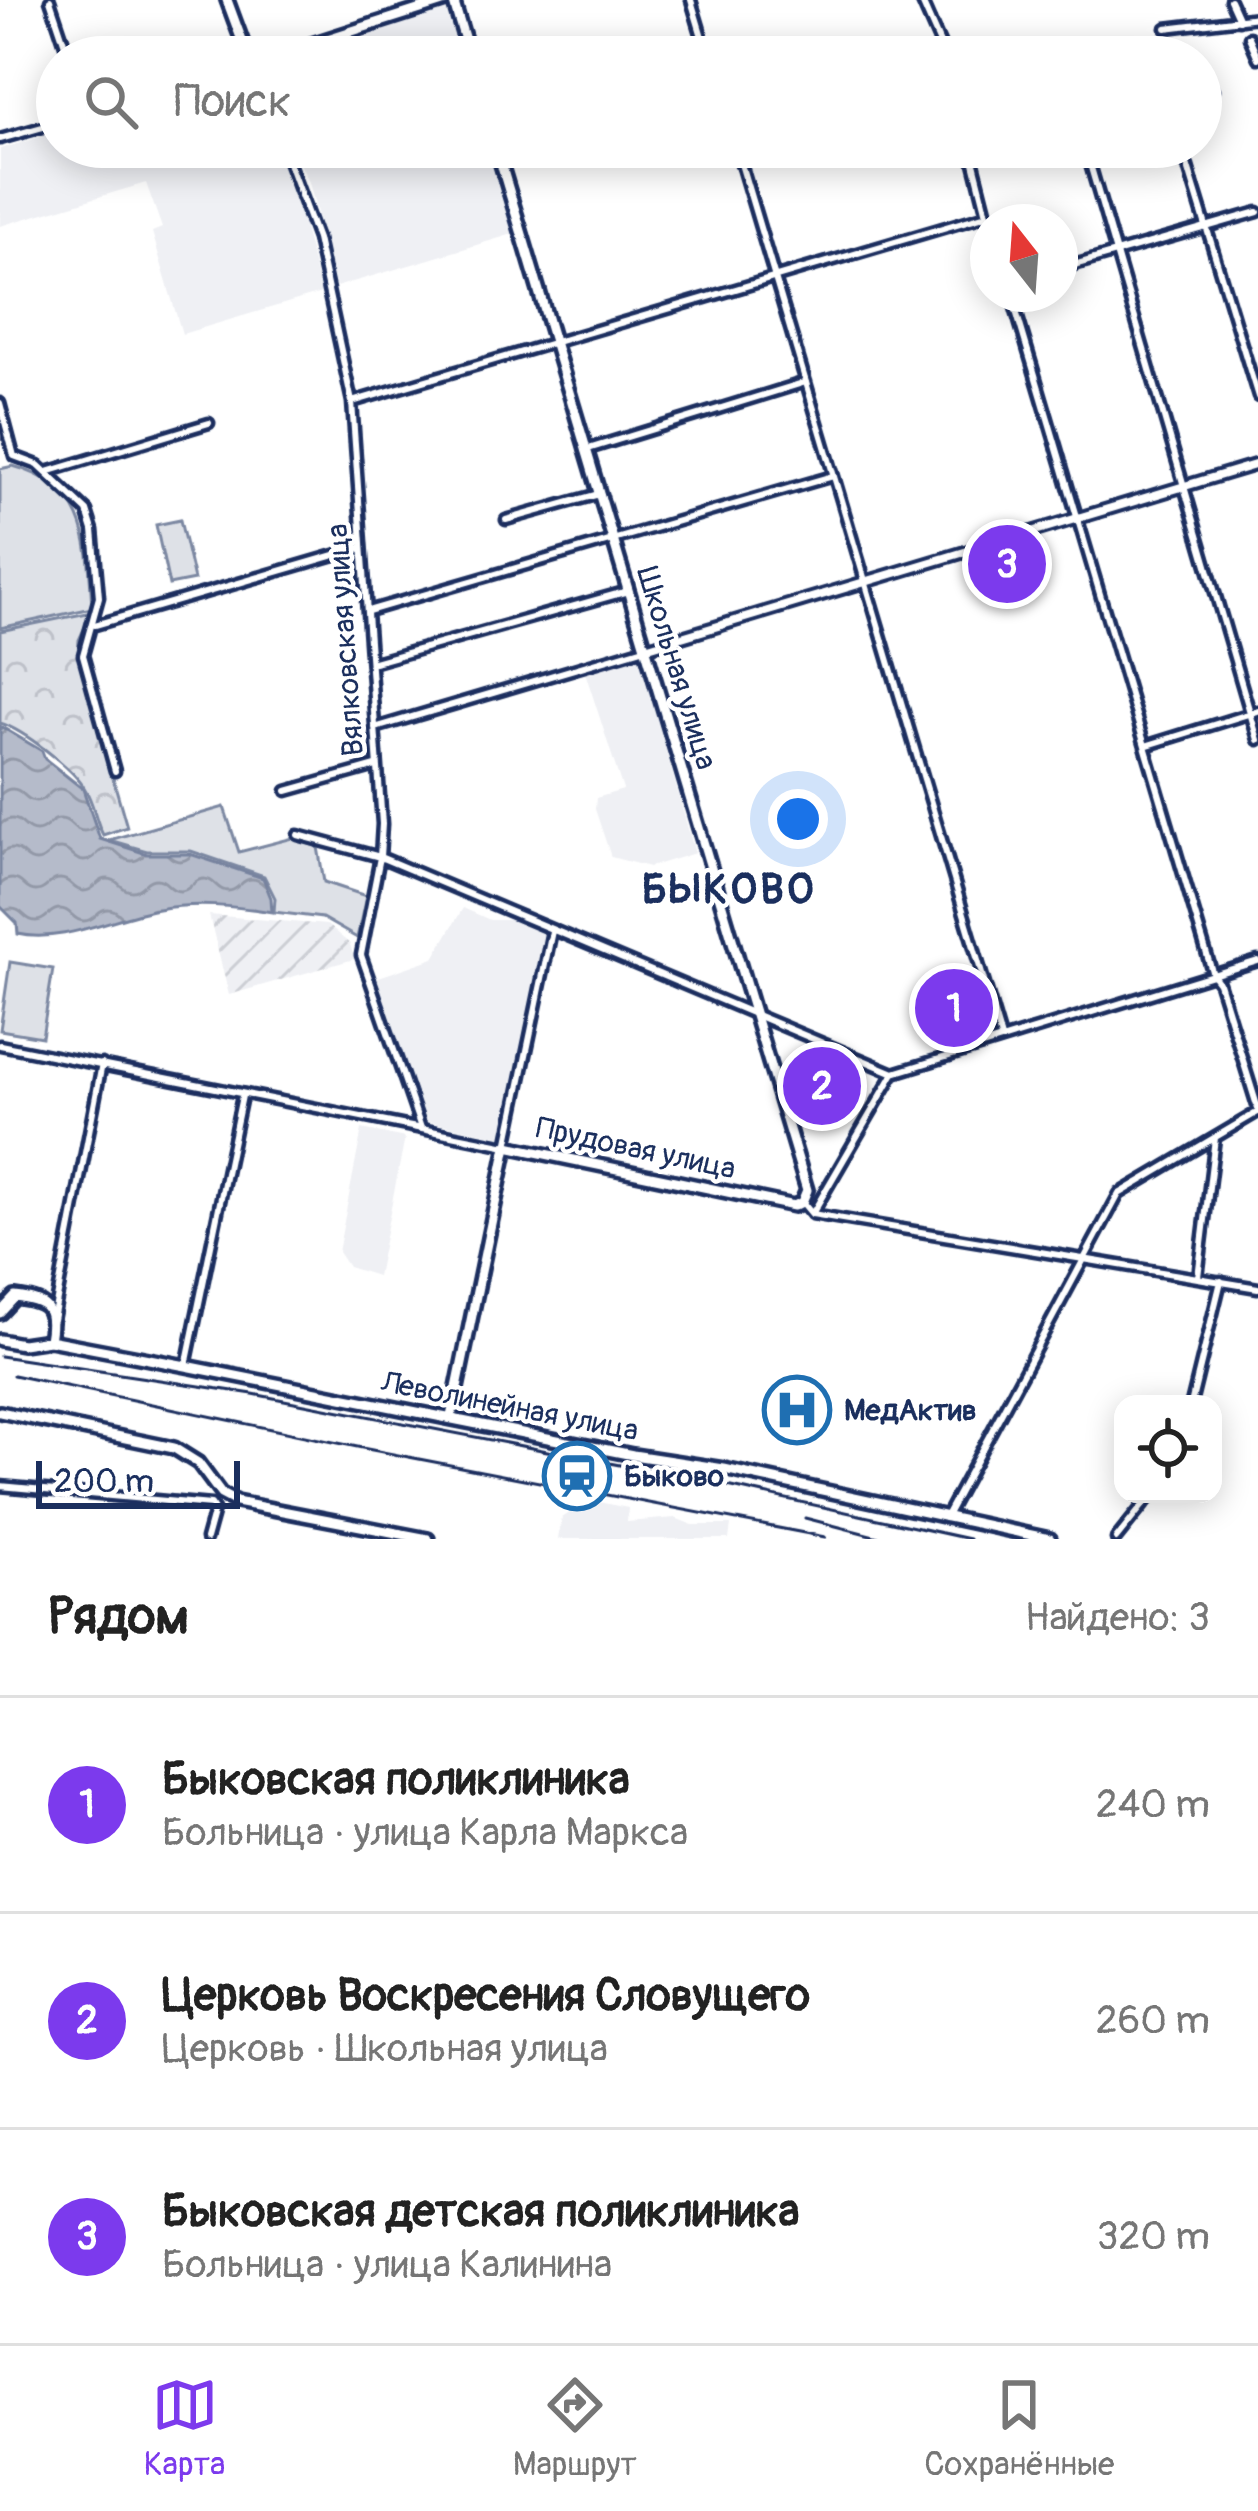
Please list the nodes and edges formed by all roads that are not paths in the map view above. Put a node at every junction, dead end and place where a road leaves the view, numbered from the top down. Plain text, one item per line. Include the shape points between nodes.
1 (50, 0) edge
2 (227, 0) edge
3 (451, 0) edge
4 (691, 0) edge
5 (921, 0) edge
6 (1230, 0) edge
7 (1258, 17) edge
8 (1239, 20) junction
9 (1166, 28) dead end
10 (62, 36) edge
11 (240, 36) edge
12 (337, 36) edge
13 (463, 36) edge
14 (702, 36) edge
15 (937, 36) edge
16 (1249, 37) dead end
17 (1258, 58) edge
18 (36, 129) edge
19 (0, 139) edge
20 (291, 168) edge
21 (502, 168) edge
22 (742, 168) edge
23 (975, 168) edge
24 (1090, 168) edge
25 (1188, 168) edge
26 (984, 204) edge
27 (1258, 212) edge
28 (970, 223) edge
29 (1206, 227) junction
30 (1114, 253) junction
31 (1078, 263) edge
32 (776, 278) junction
33 (1016, 312) edge
34 (553, 342) junction
35 (806, 382) junction
36 (1258, 397) edge
37 (352, 402) junction
38 (0, 403) edge
39 (209, 423) dead end
40 (586, 450) junction
41 (1258, 464) edge
42 (47, 472) junction
43 (833, 476) junction
44 (1182, 487) junction
45 (599, 494) junction
46 (1077, 518) junction
47 (506, 520) dead end
48 (613, 539) junction
49 (362, 547) junction
50 (864, 582) junction
51 (628, 591) junction
52 (368, 611) junction
53 (93, 626) junction
54 (645, 647) junction
55 (371, 663) junction
56 (1254, 712) edge
57 (375, 728) junction
58 (1258, 740) edge
59 (1145, 746) junction
60 (378, 765) junction
61 (115, 771) dead end
62 (287, 790) dead end
63 (298, 835) dead end
64 (380, 857) junction
65 (552, 931) junction
66 (1258, 961) edge
67 (1213, 975) junction
68 (754, 1017) junction
69 (1001, 1038) junction
70 (0, 1045) edge
71 (102, 1064) junction
72 (894, 1073) junction
73 (242, 1096) junction
74 (1258, 1110) edge
75 (421, 1128) junction
76 (1215, 1137) junction
77 (507, 1146) junction
78 (802, 1202) junction
79 (812, 1214) junction
80 (1085, 1258) junction
81 (1198, 1277) junction
82 (1221, 1281) junction
83 (1258, 1288) edge
84 (0, 1313) edge
85 (52, 1320) junction
86 (0, 1340) edge
87 (49, 1340) junction
88 (186, 1366) junction
89 (1193, 1395) edge
90 (0, 1412) edge
91 (451, 1417) junction
92 (0, 1486) edge
93 (1145, 1503) edge
94 (945, 1518) junction
95 (405, 1537) edge
96 (206, 1539) edge
97 (428, 1539) edge
98 (1050, 1539) edge
99 (1116, 1539) edge

1 - 10 street
2 - 11 main road
3 - 12 main road
3 - 13 main road
4 - 14 street
5 - 15 street
6 - 8 street
7 - 8 street
8 - 9 street
16 - 17 street
18 - 19 street
20 - 37 street, Вялковская улица via 316,238
21 - 34 main road, Школьная улица
22 - 32 street
23 - 26 street
24 - 30 street
25 - 29 street
27 - 29 street
28 - 32 street
29 - 30 street
29 - 36 street
30 - 31 street
30 - 44 street
32 - 34 street
32 - 35 street
33 - 46 street
34 - 37 street
34 - 40 main road, Школьная улица
35 - 40 street
35 - 43 street
37 - 49 street, Вялковская улица
38 - 42 street via 14,456
39 - 42 street
40 - 45 main road, Школьная улица
41 - 44 street
42 - 53 street via 87,511 93,530
43 - 48 street
43 - 50 street
44 - 46 street
44 - 56 street
45 - 47 street
45 - 48 main road, Школьная улица
46 - 50 street
46 - 59 street
48 - 51 main road, Школьная улица
48 - 52 street
49 - 52 street, Вялковская улица
49 - 53 street
50 - 54 street
50 - 69 street
51 - 54 main road, Школьная улица
51 - 55 street
52 - 55 street, Вялковская улица
53 - 61 street via 83,655
54 - 57 street
54 - 68 main road, Школьная улица
55 - 57 street, Вялковская улица
56 - 58 street
56 - 59 street
57 - 60 street, Вялковская улица
59 - 67 street
60 - 62 street
60 - 64 street, Вялковская улица
63 - 64 street
64 - 65 street
64 - 75 street, Вялковская улица via 361,955
65 - 68 street
65 - 77 street
66 - 67 street
67 - 69 street
67 - 74 street
68 - 72 street
68 - 78 main road, Школьная улица via 807,1190
69 - 72 street
70 - 71 street, Прудовая улица
71 - 73 street, Прудовая улица
71 - 85 street
72 - 79 street
73 - 75 street, Прудовая улица
73 - 88 street
74 - 76 street
75 - 77 street, Прудовая улица
76 - 80 street via 1119,1194
76 - 81 street
77 - 78 main road, Прудовая улица
77 - 91 main road
78 - 79 street
79 - 80 street
80 - 81 street
80 - 94 street
81 - 82 street
82 - 83 street
82 - 89 street
84 - 85 main road via 16,1297 42,1304
85 - 87 main road
86 - 87 main road, Леволинейная улица
87 - 88 main road, Леволинейная улица
88 - 91 main road, Леволинейная улица
90 - 95 main road via 174,1448 236,1502
91 - 94 main road, Леволинейная улица
92 - 96 street via 213,1506
93 - 99 street
94 - 98 main road, Леволинейная улица
95 - 97 main road

